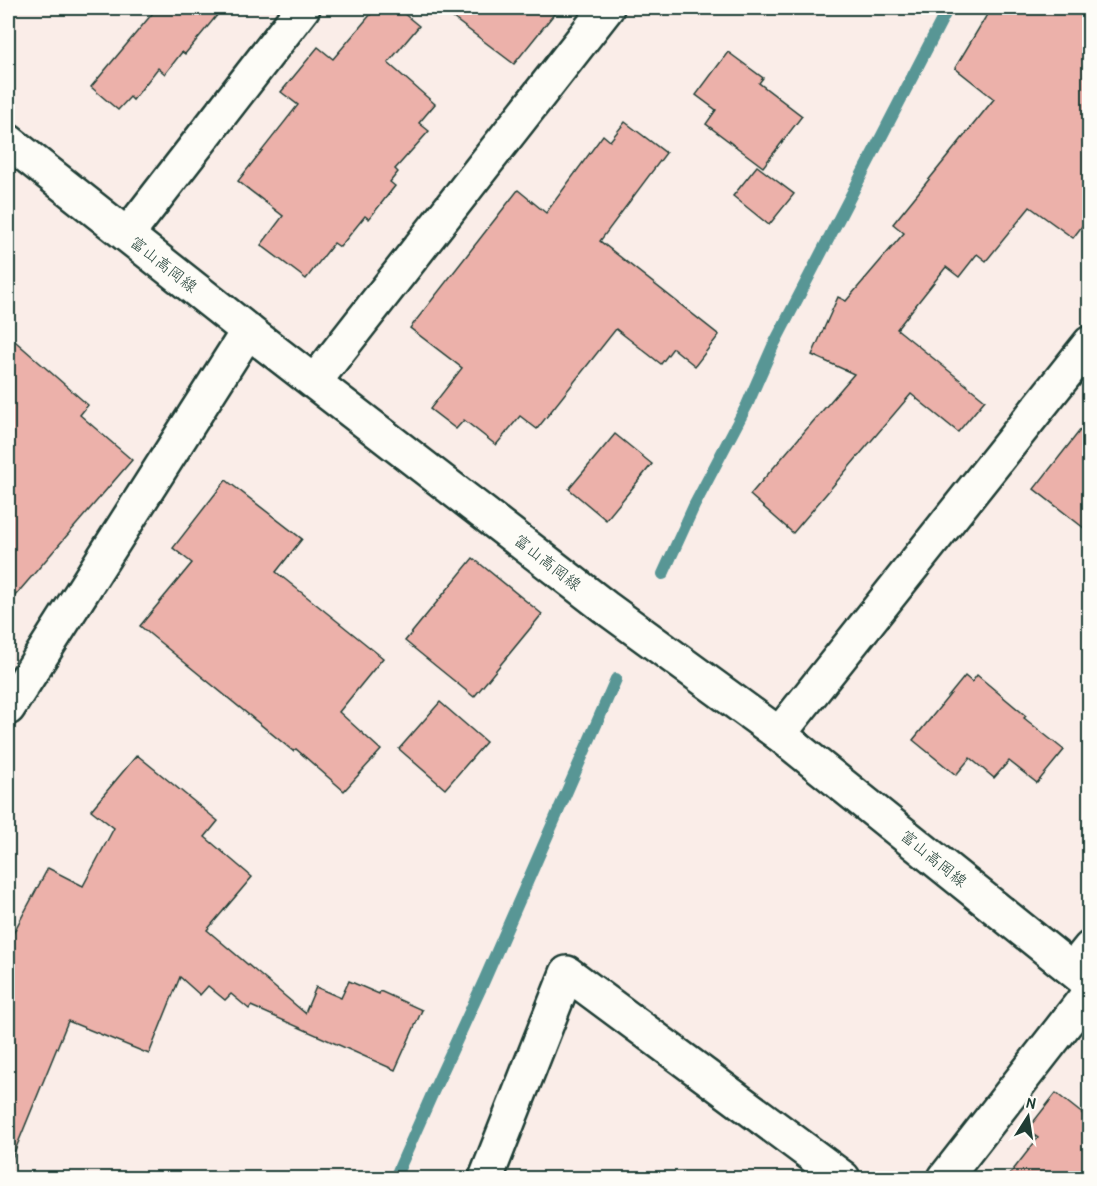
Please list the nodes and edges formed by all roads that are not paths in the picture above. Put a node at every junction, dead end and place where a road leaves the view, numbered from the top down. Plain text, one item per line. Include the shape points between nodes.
1 (303, 8) edge
2 (607, 8) edge
3 (12, 152) edge
4 (127, 235) junction
5 (248, 331) junction
6 (1089, 343) edge
7 (315, 381) junction
8 (18, 667) edge
9 (8, 708) edge
10 (779, 734) junction
11 (1085, 973) edge
12 (486, 1179) edge
13 (843, 1179) edge
14 (945, 1179) edge

1 - 4 street
2 - 7 street
3 - 4 street, 富山高岡線
4 - 5 street, 富山高岡線
5 - 7 street, 富山高岡線
5 - 8 street
6 - 10 street
7 - 10 street, 富山高岡線 via 605,607
8 - 9 street
10 - 11 street, 富山高岡線
11 - 14 street
12 - 13 street via 567,973

